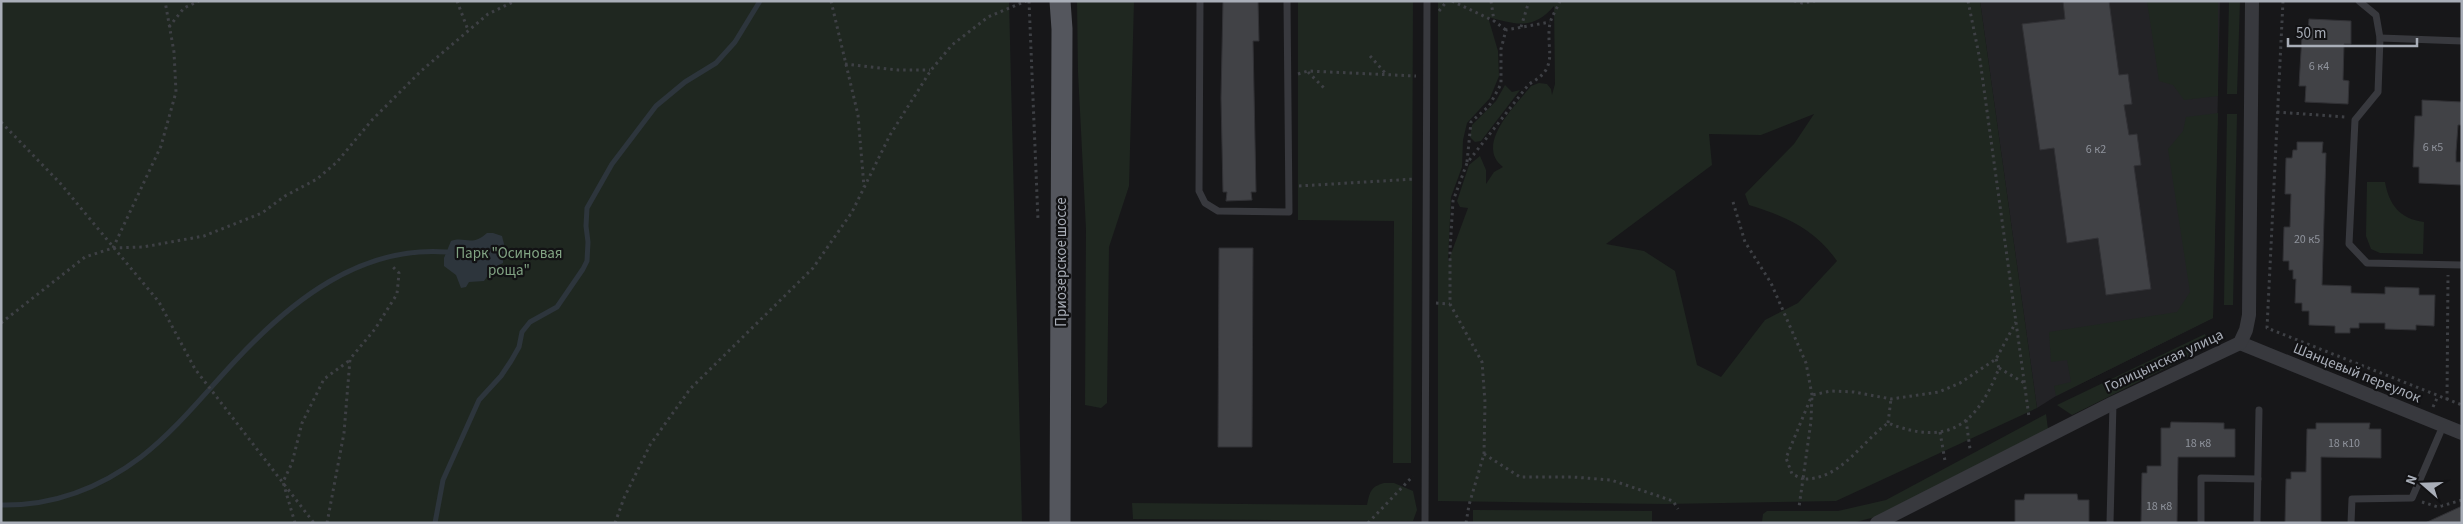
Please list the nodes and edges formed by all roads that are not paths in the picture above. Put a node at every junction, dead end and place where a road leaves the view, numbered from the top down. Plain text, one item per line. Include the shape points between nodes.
1 (1060, 1) edge
2 (1200, 1) edge
3 (1287, 1) edge
4 (1427, 1) edge
5 (2252, 1) edge
6 (2359, 1) edge
7 (2380, 38) junction
8 (2462, 41) edge
9 (2462, 265) edge
10 (2240, 343) junction
11 (2113, 403) junction
12 (2259, 410) dead end
13 (2443, 426) junction
14 (2462, 433) edge
15 (2258, 479) junction
16 (1060, 523) edge
17 (1425, 523) edge
18 (1876, 523) edge
19 (2110, 523) edge
20 (2201, 523) edge
21 (2257, 523) edge
22 (2351, 523) edge

1 - 16 main road, Приозерское шоссе
2 - 3 lane via 1199,191 1205,203 1218,211 1288,212
4 - 17 lane
5 - 10 street, Голицынская улица via 2249,315
6 - 7 lane via 2376,15
7 - 8 lane
7 - 9 lane via 2378,92 2355,120 2349,244 2368,263
10 - 11 street, Голицынская улица
10 - 13 street, Шанцевый переулок
11 - 18 street, Голицынская улица
11 - 19 lane
12 - 15 lane
13 - 14 street, Шанцевый переулок
13 - 22 lane via 2412,498 2352,499
15 - 20 lane via 2201,478
15 - 21 lane

